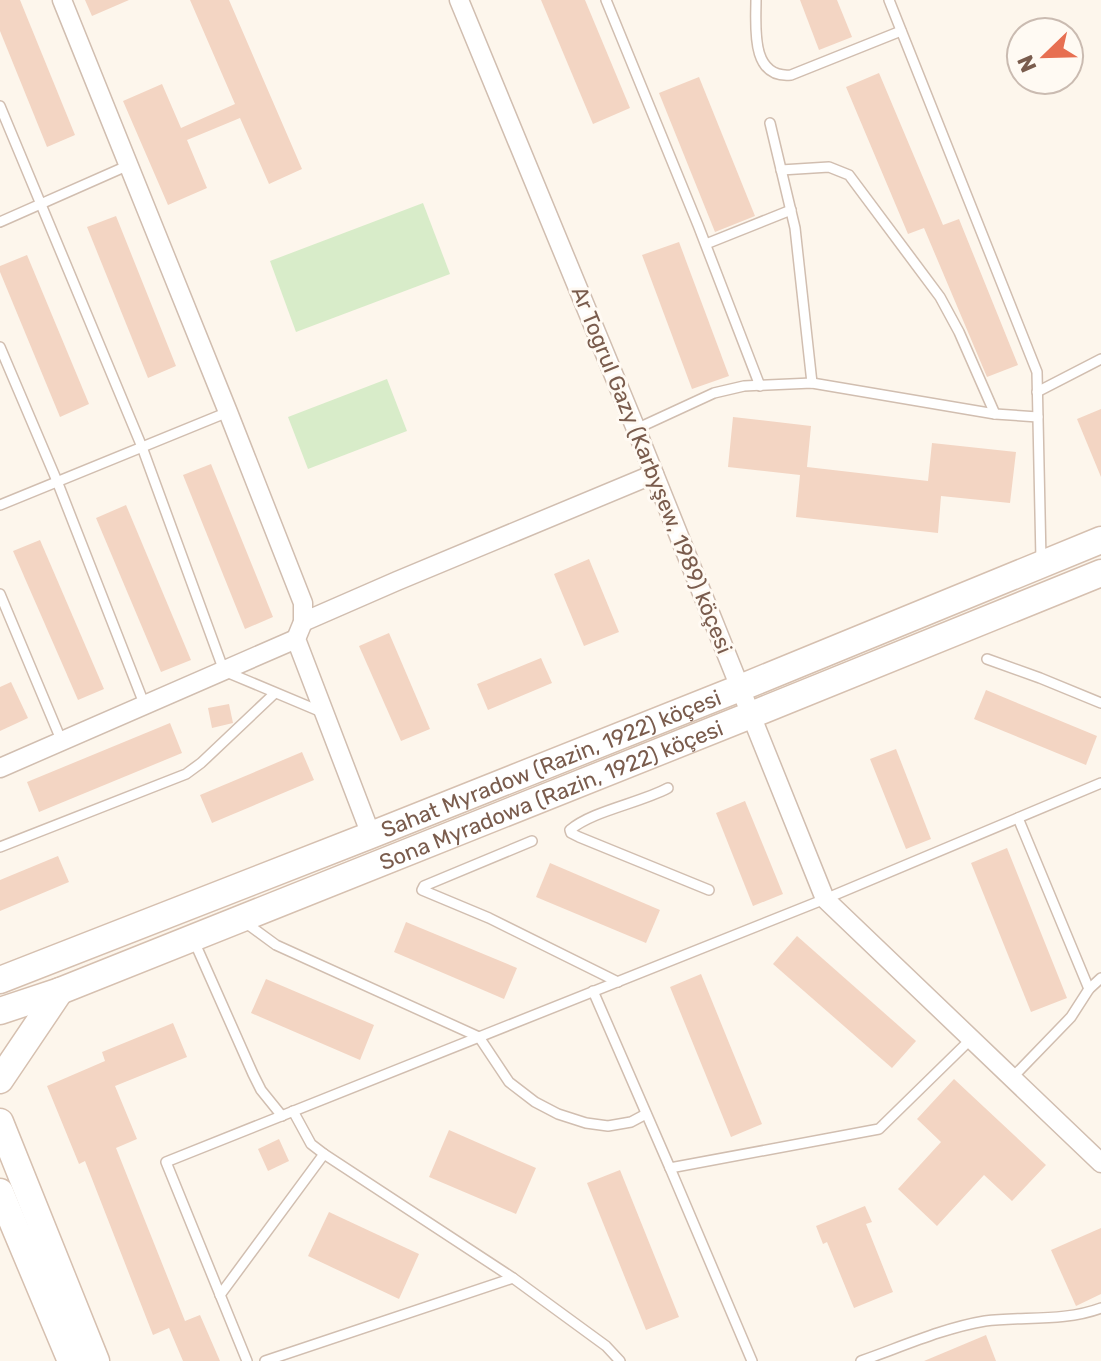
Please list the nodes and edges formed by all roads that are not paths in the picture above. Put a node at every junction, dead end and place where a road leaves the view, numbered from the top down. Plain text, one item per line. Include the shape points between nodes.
1 (62, 0) edge
2 (459, 0) edge
3 (606, 0) edge
4 (756, 0) edge
5 (889, 0) edge
6 (901, 31) junction
7 (0, 106) edge
8 (770, 123) dead end
9 (129, 165) junction
10 (781, 170) junction
11 (42, 205) junction
12 (791, 210) junction
13 (0, 222) edge
14 (706, 244) junction
15 (0, 347) edge
16 (1101, 359) edge
17 (812, 383) junction
18 (760, 386) junction
19 (1037, 392) junction
20 (228, 412) junction
21 (995, 414) junction
22 (1038, 417) junction
23 (636, 429) junction
24 (142, 447) junction
25 (654, 474) junction
26 (57, 481) junction
27 (0, 505) edge
28 (1101, 540) edge
29 (1042, 563) junction
30 (1101, 573) edge
31 (0, 594) edge
32 (4, 612) edge
33 (300, 631) junction
34 (987, 659) dead end
35 (224, 671) junction
36 (740, 688) junction
37 (275, 693) junction
38 (1101, 703) edge
39 (145, 706) junction
40 (324, 713) junction
41 (751, 715) junction
42 (62, 742) junction
43 (0, 768) edge
44 (1101, 783) edge
45 (668, 788) dead end
46 (1018, 818) junction
47 (371, 835) junction
48 (532, 841) dead end
49 (1, 843) edge
50 (709, 890) dead end
51 (825, 899) junction
52 (240, 918) junction
53 (193, 937) junction
54 (1101, 978) edge
55 (0, 980) edge
56 (618, 982) junction
57 (1089, 989) junction
58 (60, 991) junction
59 (593, 991) junction
60 (0, 1011) edge
61 (479, 1037) junction
62 (971, 1039) junction
63 (1012, 1078) junction
64 (0, 1080) edge
65 (293, 1111) junction
66 (646, 1114) junction
67 (282, 1116) junction
68 (0, 1122) edge
69 (324, 1154) junction
70 (1101, 1163) edge
71 (670, 1168) junction
72 (0, 1192) edge
73 (513, 1278) junction
74 (220, 1295) junction
75 (1101, 1308) edge
76 (71, 1361) edge
77 (96, 1361) edge
78 (247, 1361) edge
79 (265, 1361) edge
80 (620, 1361) edge
81 (752, 1361) edge
82 (861, 1361) edge

1 - 9 street
2 - 23 street, Ar Togrul Gazy (Karbyşew, 1989) köçesi
3 - 14 lane
4 - 6 lane via 758,53 769,69 784,76
5 - 6 lane
6 - 19 lane via 1029,350
7 - 11 lane
8 - 10 lane
9 - 11 lane
9 - 20 street
10 - 12 lane
10 - 21 lane via 829,167 849,175 940,297
11 - 13 lane
11 - 24 lane
12 - 14 lane
12 - 17 lane
14 - 18 lane
15 - 26 lane
16 - 19 lane
17 - 18 lane
17 - 21 lane
18 - 23 lane via 714,393
19 - 22 lane
20 - 24 lane
20 - 33 street via 303,603
21 - 22 lane
22 - 29 lane
23 - 25 street, Ar Togrul Gazy (Karbyşew, 1989) köçesi
24 - 26 lane
24 - 35 lane
25 - 33 street via 397,581
25 - 36 street, Ar Togrul Gazy (Karbyşew, 1989) köçesi
26 - 27 lane
26 - 39 lane
28 - 29 main road, Sahat Myradow (Razin, 1922) köçesi
29 - 36 main road, Sahat Myradow (Razin, 1922) köçesi
30 - 41 main road, Sona Myradowa (Razin, 1922) köçesi
31 - 32 lane
32 - 42 lane
33 - 35 street
33 - 40 street
34 - 38 lane
35 - 37 lane
35 - 39 street
36 - 41 street, Ar Togrul Gazy (Karbyşew, 1989) köçesi
36 - 47 main road, Sahat Myradow (Razin, 1922) köçesi
37 - 40 lane
37 - 49 lane via 186,774
39 - 42 street
40 - 47 street
41 - 51 street, Ar Togrul Gazy (Karbyşew, 1989) köçesi
41 - 52 main road, Sona Myradowa (Razin, 1922) köçesi
42 - 43 street
44 - 46 lane
45 - 50 lane via 585,820 571,833
46 - 51 lane
46 - 57 lane
47 - 55 main road, Sahat Myradow (Razin, 1922) köçesi
48 - 56 lane via 422,890
51 - 56 lane
51 - 62 street, Ar Togrul Gazy (Karbyşew, 1989) köçesi
52 - 53 main road, Sona Myradowa (Razin, 1922) köçesi
52 - 61 lane via 276,945
53 - 58 main road, Sona Myradowa (Razin, 1922) köçesi
53 - 67 lane via 253,1074
54 - 57 lane
56 - 59 lane
57 - 63 lane via 1071,1017
58 - 60 main road, Sona Myradowa (Razin, 1922) köçesi
58 - 64 main road
59 - 61 lane
59 - 66 lane
61 - 65 lane
61 - 66 lane via 509,1082 558,1114 608,1126
62 - 63 street, Ar Togrul Gazy (Karbyşew, 1989) köçesi
62 - 71 lane via 879,1129
63 - 70 street, Ar Togrul Gazy (Karbyşew, 1989) köçesi
65 - 67 lane
65 - 69 lane via 311,1144
66 - 71 lane
67 - 74 lane via 166,1162
68 - 77 main road
69 - 73 lane
69 - 74 lane
71 - 81 lane
72 - 76 main road
73 - 79 lane
73 - 80 lane
74 - 78 lane
75 - 82 lane via 1054,1318 974,1324

